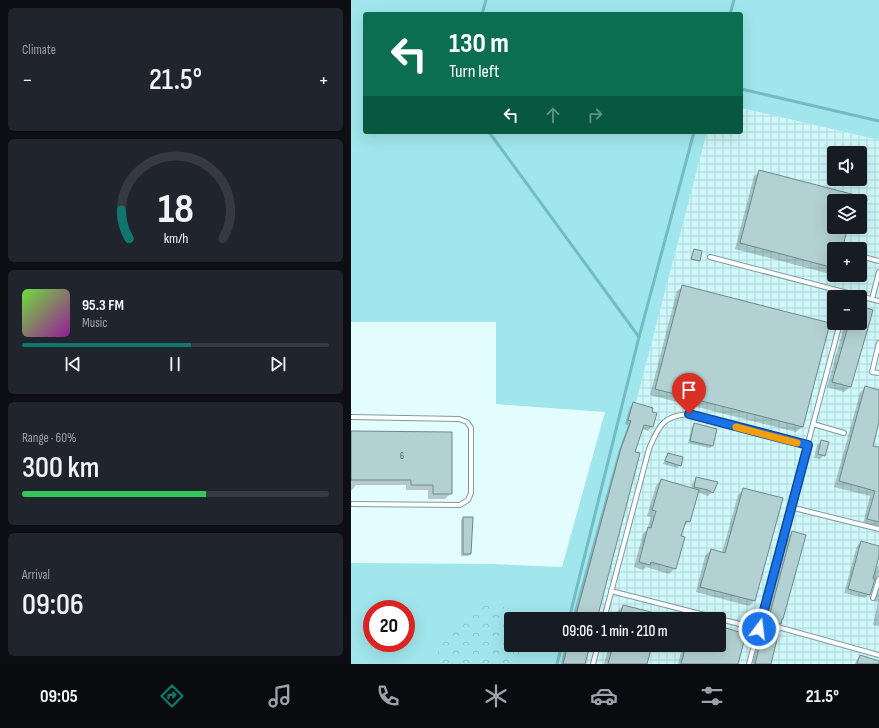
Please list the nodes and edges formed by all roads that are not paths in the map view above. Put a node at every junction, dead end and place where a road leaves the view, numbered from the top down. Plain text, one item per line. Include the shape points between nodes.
1 (711, 257) dead end
2 (867, 257) edge
3 (879, 260) edge
4 (879, 272) edge
5 (830, 290) edge
6 (867, 298) edge
7 (872, 299) junction
8 (879, 301) edge
9 (839, 330) edge
10 (879, 343) edge
11 (879, 373) edge
12 (351, 417) edge
13 (813, 424) junction
14 (844, 433) dead end
15 (808, 445) junction
16 (351, 504) edge
17 (791, 507) junction
18 (879, 529) edge
19 (879, 579) edge
20 (611, 591) junction
21 (873, 598) dead end
22 (606, 612) edge
23 (760, 622) junction
24 (759, 629) junction
25 (596, 652) edge
26 (879, 655) edge
27 (593, 664) edge
28 (749, 664) edge

1 - 5 lane
2 - 3 lane
4 - 7 lane
6 - 7 lane
7 - 8 lane
9 - 13 lane
10 - 11 lane via 872,372
12 - 16 lane via 459,419 467,422 471,428 471,493 468,500 460,504
13 - 14 lane
13 - 15 lane
15 - 17 lane
15 - 20 lane via 689,414 675,415 664,421 649,449
17 - 18 lane
17 - 23 lane
19 - 21 lane
20 - 22 lane
20 - 24 lane
23 - 24 lane
23 - 26 lane
24 - 28 lane
25 - 27 lane

